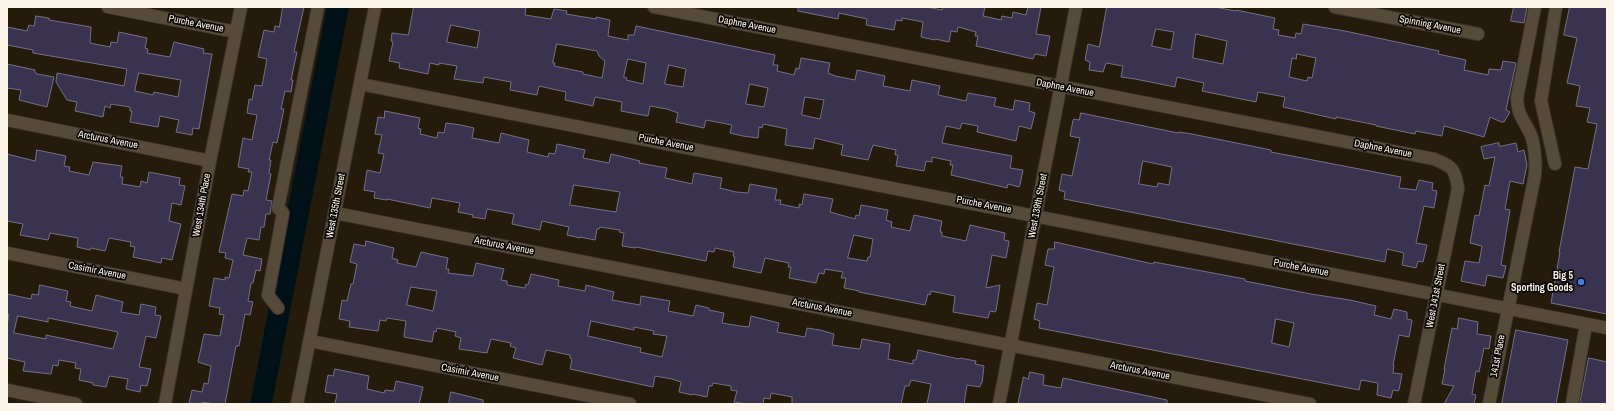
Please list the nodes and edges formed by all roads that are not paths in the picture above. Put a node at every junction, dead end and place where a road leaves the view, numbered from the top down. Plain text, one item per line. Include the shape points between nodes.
1 (108, 7) edge
2 (241, 7) edge
3 (318, 7) edge
4 (375, 7) edge
5 (654, 7) edge
6 (1076, 7) edge
7 (1335, 7) edge
8 (1534, 7) edge
9 (1556, 7) edge
10 (236, 32) junction
11 (1478, 34) dead end
12 (360, 84) junction
13 (1060, 87) junction
14 (7, 120) edge
15 (210, 161) junction
16 (1555, 164) dead end
17 (1458, 189) joint
18 (335, 213) junction
19 (1036, 215) junction
20 (7, 254) edge
21 (186, 288) junction
22 (1436, 294) junction
23 (278, 308) dead end
24 (1508, 308) junction
25 (1586, 324) junction
26 (1607, 328) edge
27 (310, 342) junction
28 (1011, 345) junction
29 (7, 390) edge
30 (76, 404) edge
31 (165, 404) edge
32 (297, 404) edge
33 (630, 404) edge
34 (999, 404) edge
35 (1310, 404) edge
36 (1414, 404) edge
37 (1489, 404) edge
38 (1572, 404) edge

1 - 10 street, Purche Avenue
2 - 10 street, West 134th Place
3 - 23 street via 278,208 283,213 268,295
4 - 12 street, West 135th Street
5 - 13 street, Daphne Avenue
6 - 13 street, West 139th Street
7 - 11 street, Spinning Avenue
8 - 24 street, 141st Place via 1517,98 1523,122 1531,134 1536,164
9 - 16 street via 1542,101
10 - 15 street, West 134th Place
12 - 18 street, West 135th Street
12 - 19 street, Purche Avenue
13 - 17 street, Daphne Avenue via 1434,159 1448,165 1456,174
13 - 19 street, West 139th Street
14 - 15 street, Arcturus Avenue
15 - 21 street, West 134th Place
17 - 22 street, West 141st Street
18 - 27 street, West 135th Street
18 - 28 street, Arcturus Avenue
19 - 22 street, Purche Avenue
19 - 28 street, West 139th Street
20 - 21 street, Casimir Avenue
21 - 31 street, West 134th Place
22 - 24 street, Purche Avenue
22 - 36 street, West 141st Street
24 - 25 street, Purche Avenue
24 - 37 street, 141st Place
25 - 26 street, Purche Avenue
25 - 38 street
27 - 32 street, West 135th Street
27 - 33 street, Casimir Avenue
28 - 34 street, West 139th Street
28 - 35 street, Arcturus Avenue
29 - 30 street

